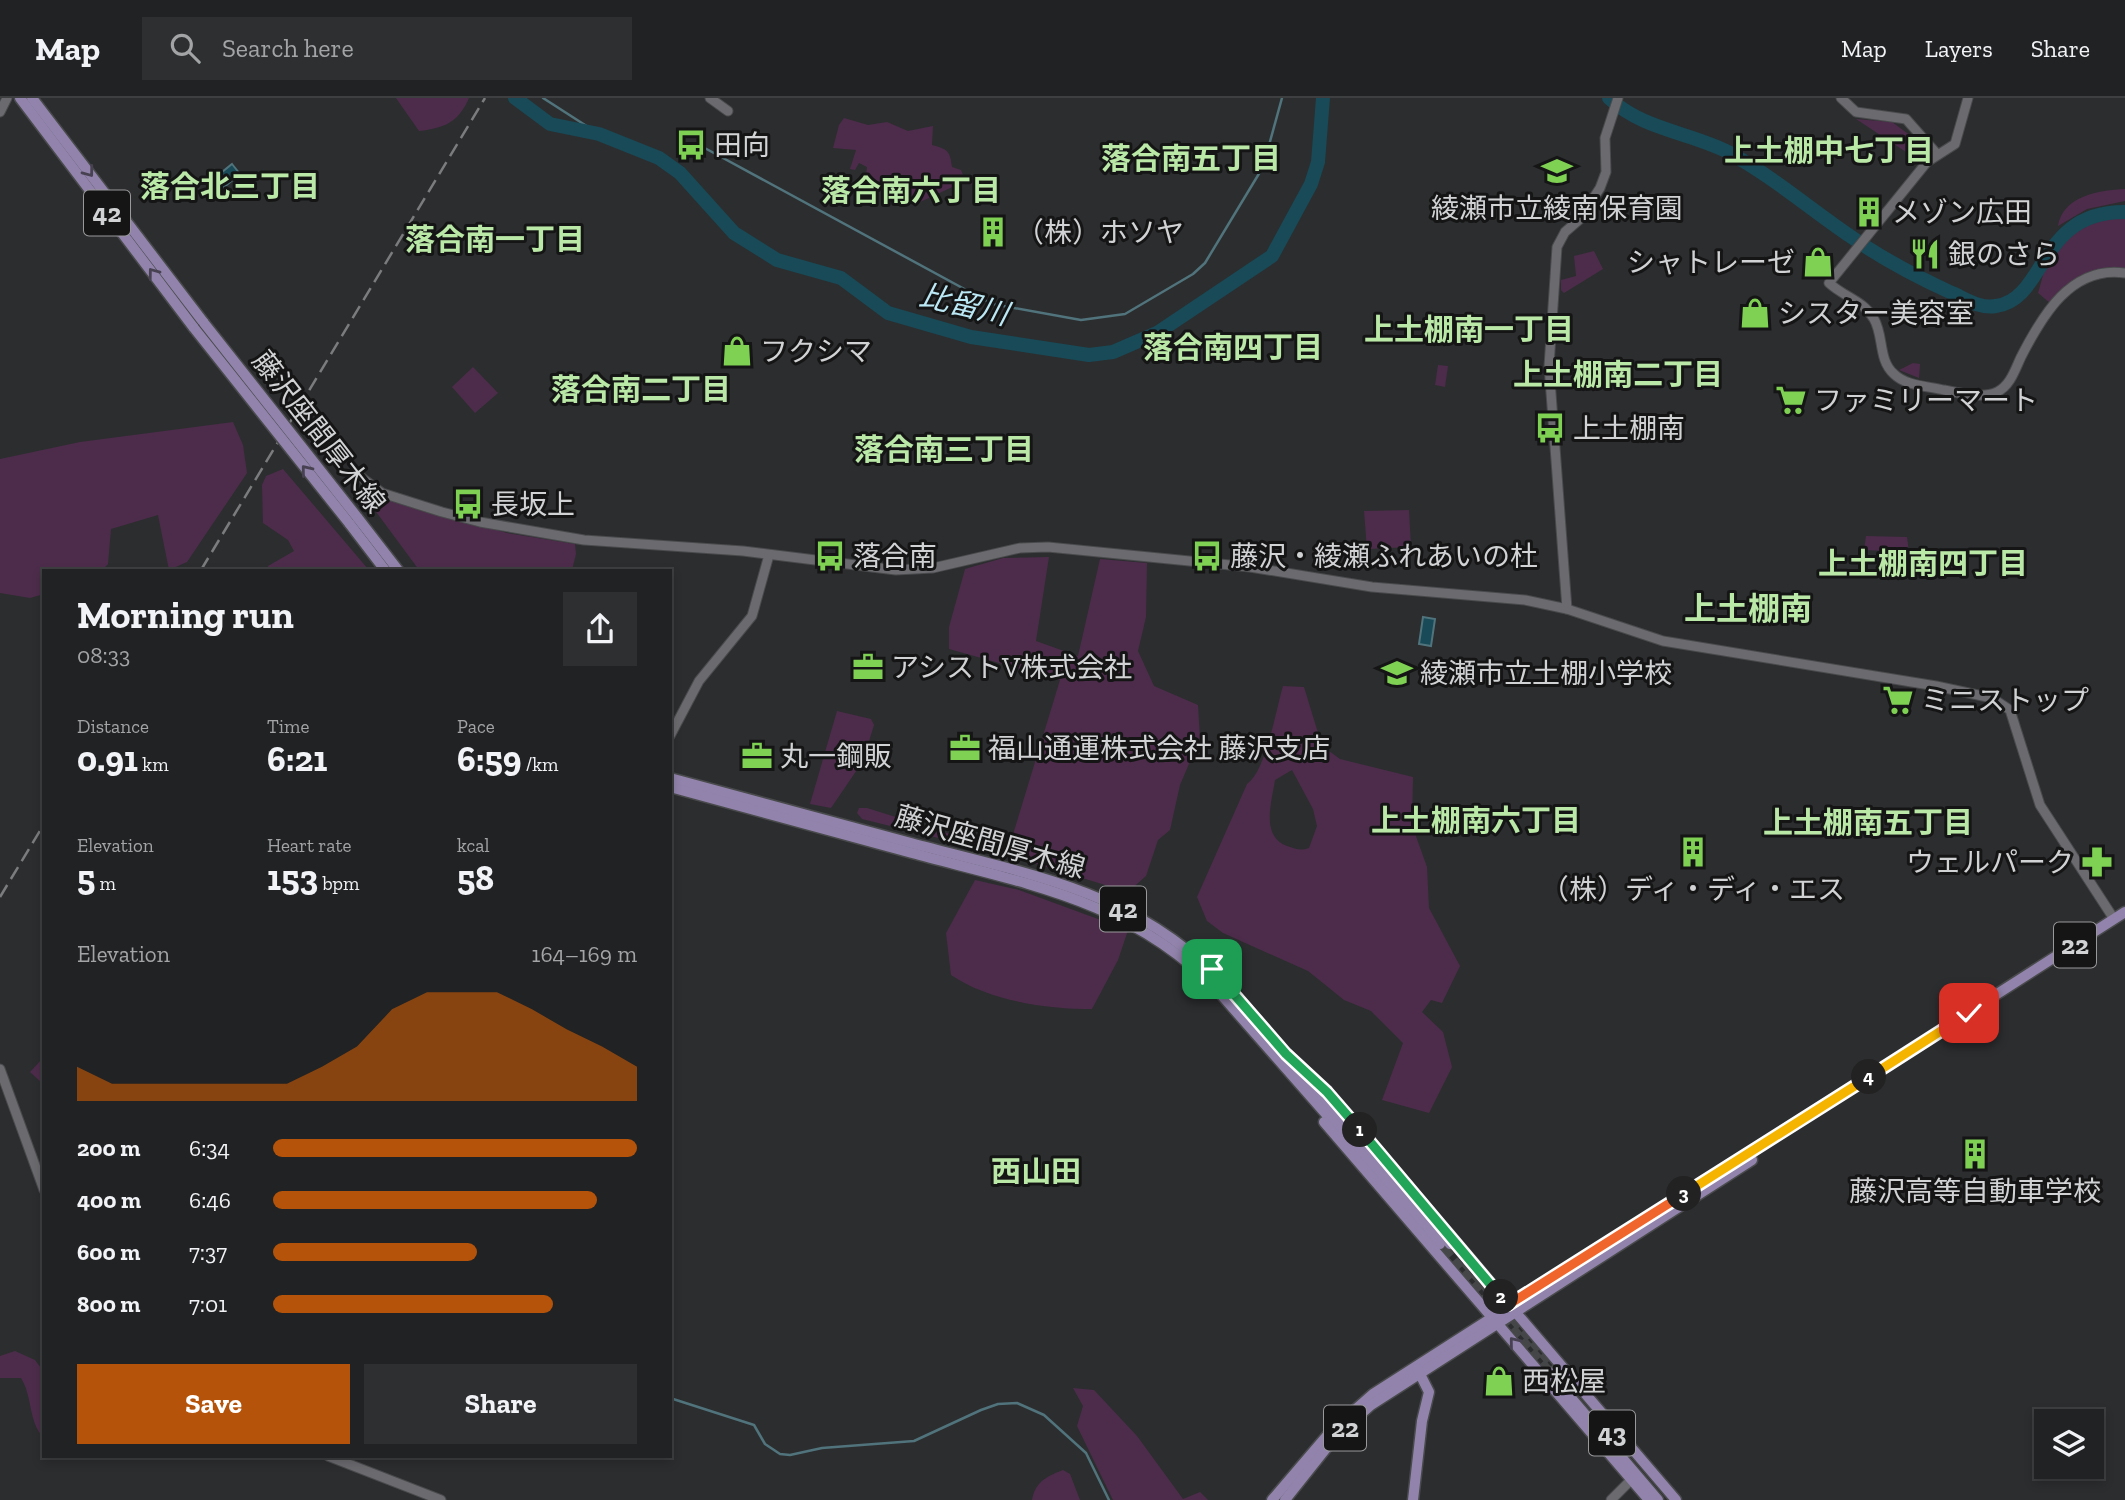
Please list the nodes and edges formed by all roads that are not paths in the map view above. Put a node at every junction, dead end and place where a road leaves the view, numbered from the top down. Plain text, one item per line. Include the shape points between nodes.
1 (7, 98) edge
2 (20, 98) edge
3 (32, 98) edge
4 (710, 98) edge
5 (1618, 98) edge
6 (1841, 98) edge
7 (1968, 98) edge
8 (728, 111) dead end
9 (0, 112) edge
10 (1937, 154) junction
11 (2125, 273) edge
12 (199, 325) junction
13 (358, 475) dead end
14 (353, 520) junction
15 (769, 555) junction
16 (384, 569) edge
17 (397, 569) edge
18 (1567, 609) junction
19 (672, 732) edge
20 (672, 779) edge
21 (672, 788) edge
22 (2125, 912) edge
23 (2119, 920) edge
24 (1282, 1058) junction
25 (0, 1069) edge
26 (42, 1184) edge
27 (1447, 1247) tunnel mouth
28 (1511, 1309) junction
29 (1496, 1320) junction
30 (1418, 1369) junction
31 (346, 1459) edge
32 (1631, 1480) junction
33 (441, 1500) edge
34 (1272, 1500) edge
35 (1285, 1500) edge
36 (1413, 1500) edge
37 (1611, 1500) edge
38 (1649, 1500) edge
39 (1658, 1500) edge
40 (1670, 1500) edge
41 (1676, 1500) edge

1 - 9 street
12 -> 2 main road, 42
3 -> 12 main road, 42
4 - 8 street
5 - 18 street via 1605,138 1606,172 1600,188 1584,215 1559,242 1550,325
6 - 10 street via 1856,111 1906,119
7 - 10 street via 1957,141
10 - 11 street via 1829,283 1863,303 1879,331 1893,374 1907,382 1995,393 2009,382 2043,316 2065,292 2094,274
12 - 14 main road, 藤沢座間厚木線 / 42, bridge
13 - 15 street via 382,493 480,522 584,540
14 - 16 main road, 藤沢座間厚木線 / 42
14 - 17 main road, 藤沢座間厚木線 / 42
15 - 18 street via 917,570 1004,550 1048,547 1250,567 1335,582 1514,598
15 - 19 street via 752,616 699,681
18 - 23 street via 1663,640 1936,686 1999,701 2014,717 2040,805
20 - 24 main road, 藤沢座間厚木線 / 42 via 1069,885 1114,904 1163,929 1198,956
21 - 24 main road, 藤沢座間厚木線 / 42 via 1068,895 1151,934 1193,964
22 - 23 main road, 22
23 - 28 main road, 22
24 - 27 main road, 藤沢座間厚木線 / 42
24 - 28 main road, 42 via 1327,1092
24 - 29 main road, 42 via 1304,1098
25 - 26 street
28 - 29 main road, 22
28 - 41 main road
29 - 30 main road, 22
32 -> 29 main road
30 - 34 main road, 22 via 1347,1415
30 - 35 main road, 22 via 1349,1424
30 - 36 main road via 1429,1392
31 - 33 street
32 - 37 street
32 - 38 main road
39 - 40 main road, 43 via 1551,1369

